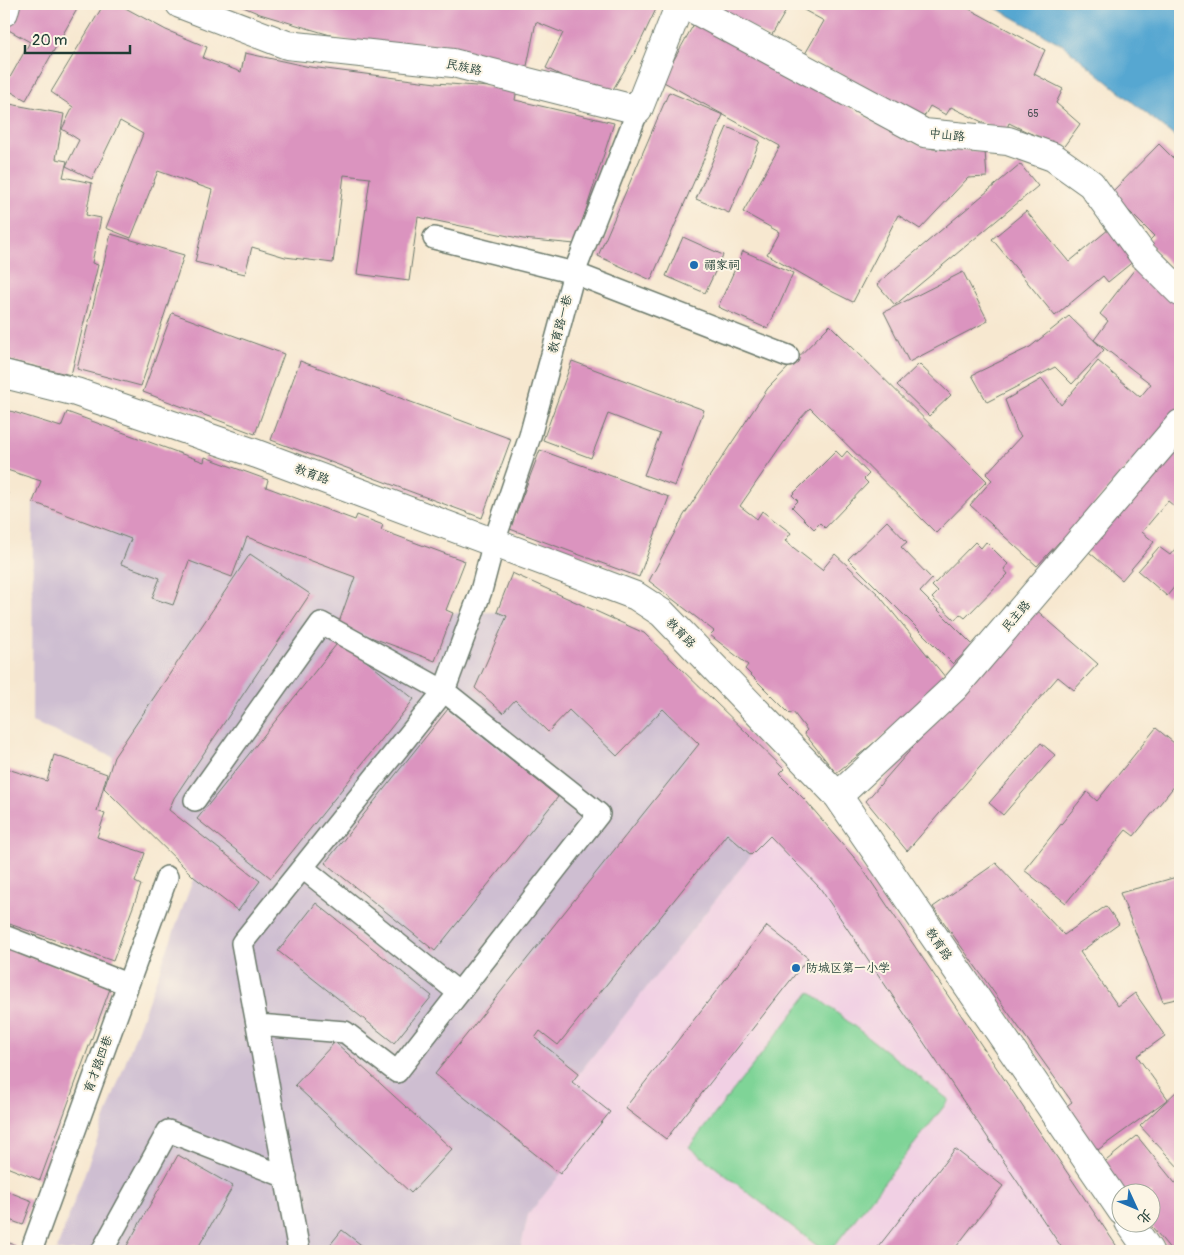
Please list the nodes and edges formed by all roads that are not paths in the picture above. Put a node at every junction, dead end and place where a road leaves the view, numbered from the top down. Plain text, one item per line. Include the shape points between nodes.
1 (6, 4) edge
2 (180, 4) edge
3 (680, 4) edge
4 (684, 4) edge
5 (4, 12) edge
6 (638, 110) junction
7 (434, 238) dead end
8 (574, 273) junction
9 (1180, 292) edge
10 (788, 356) dead end
11 (4, 374) edge
12 (1180, 424) edge
13 (494, 542) junction
14 (444, 690) junction
15 (838, 796) junction
16 (195, 800) dead end
17 (303, 868) junction
18 (167, 877) dead end
19 (4, 936) edge
20 (127, 984) junction
21 (459, 993) junction
22 (258, 1025) junction
23 (286, 1177) junction
24 (1112, 1196) edge
25 (1136, 1232) edge
26 (31, 1251) edge
27 (102, 1251) edge
28 (299, 1251) edge
29 (1149, 1251) edge

1 - 5 street
2 - 6 street, 民族路 via 287,45 452,64
3 - 6 street
4 - 9 street, 中山路 via 924,133 1008,141 1053,157 1092,184 1143,255
6 - 8 lane, 教育路一巷
7 - 8 lane
8 - 10 lane
8 - 13 lane, 教育路一巷 via 530,436
11 - 13 street, 教育路 via 76,392 248,451
12 - 15 street, 民主路 via 955,687
13 - 14 lane, 教育路一巷 via 481,591
13 - 15 street, 教育路 via 636,596 662,613
14 - 16 lane via 320,623
14 - 17 lane, 教育路一巷
14 - 21 lane via 599,814
15 - 24 street, 教育路
17 - 21 lane
17 - 22 lane, 教育路一巷 via 242,943
18 - 20 lane, 育才路四巷
19 - 20 lane
20 - 26 lane, 育才路四巷
21 - 22 lane via 397,1072 345,1032
22 - 23 lane
23 - 27 lane via 168,1131
23 - 28 lane
25 - 29 street

